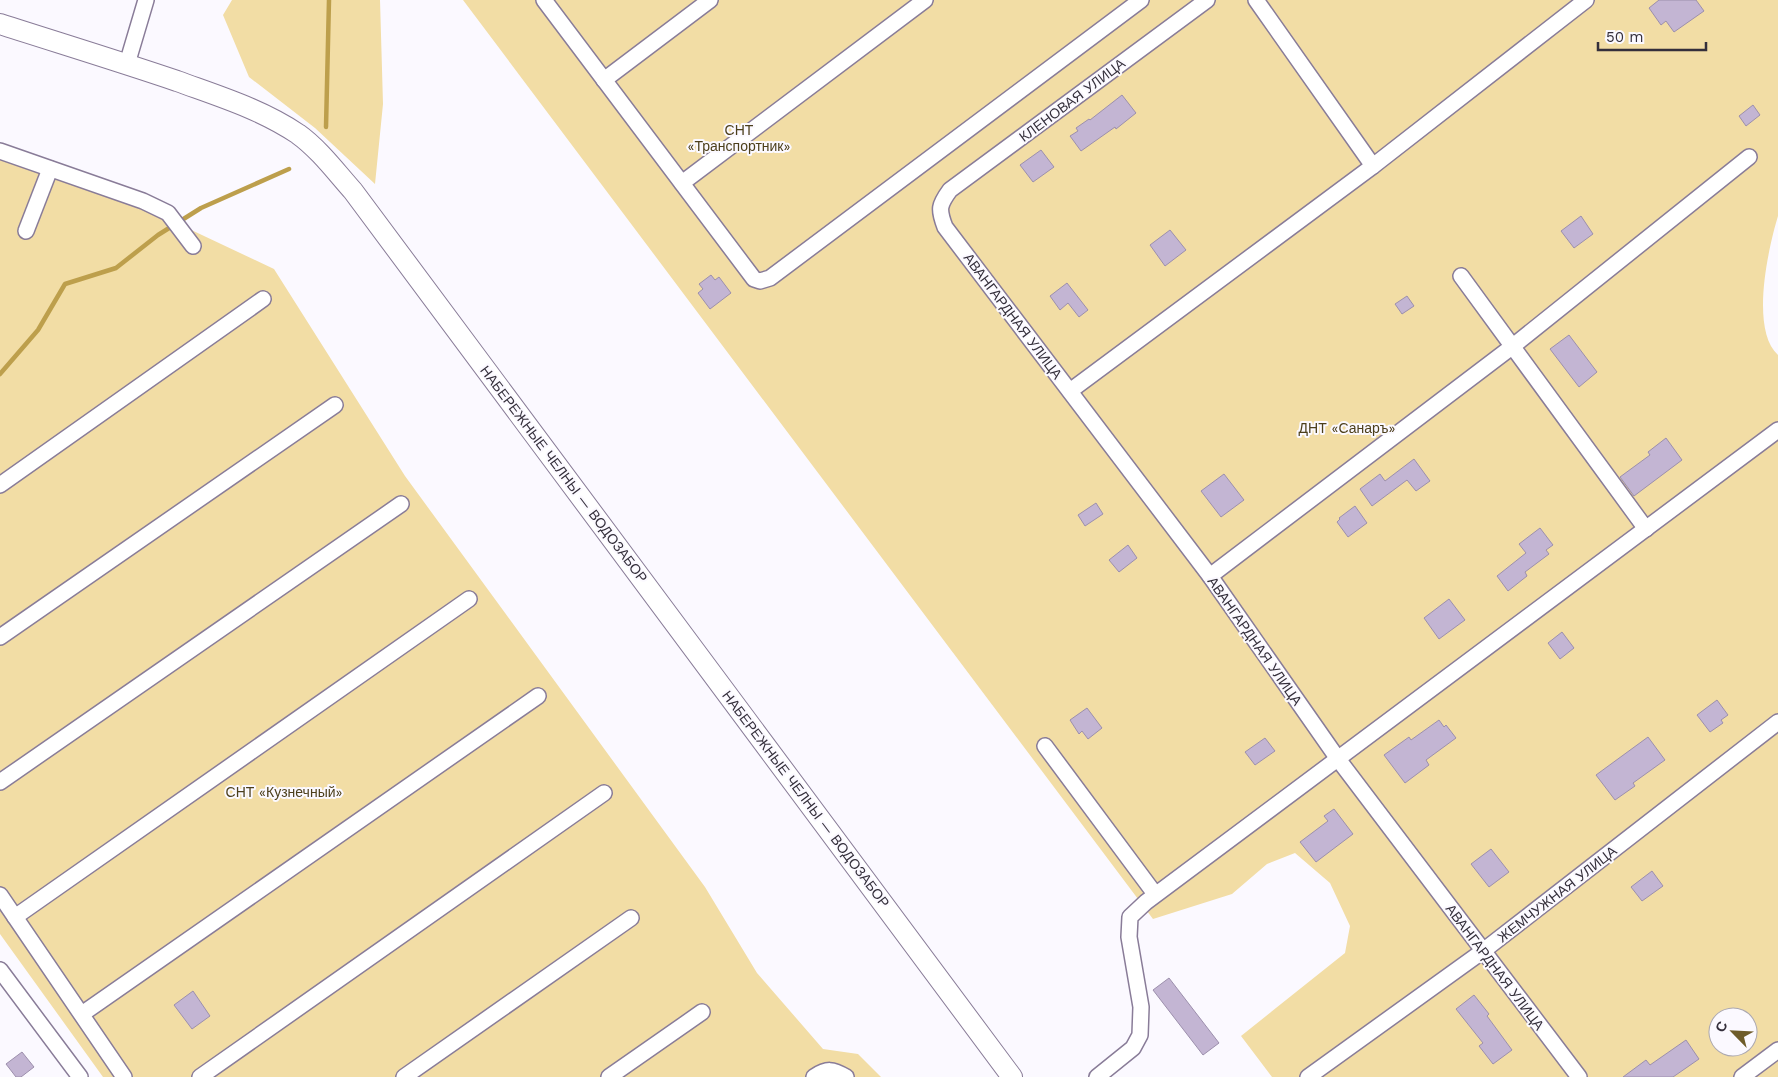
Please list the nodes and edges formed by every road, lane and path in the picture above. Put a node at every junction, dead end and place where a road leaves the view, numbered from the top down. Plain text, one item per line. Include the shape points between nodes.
1 (146, 0) edge
2 (544, 0) edge
3 (710, 0) edge
4 (925, 0) edge
5 (1141, 0) edge
6 (1206, 0) edge
7 (1256, 0) edge
8 (1586, 0) edge
9 (0, 24) edge
10 (127, 64) junction
11 (604, 80) junction
12 (0, 151) edge
13 (1749, 157) dead end
14 (1373, 166) junction
15 (50, 169) junction
16 (682, 183) junction
17 (941, 202) joint
18 (26, 231) dead end
19 (194, 246) dead end
20 (1461, 276) dead end
21 (263, 299) dead end
22 (1512, 346) junction
23 (1070, 391) junction
24 (335, 405) dead end
25 (1778, 430) edge
26 (0, 485) edge
27 (401, 504) dead end
28 (1646, 529) junction
29 (1210, 576) junction
30 (469, 598) dead end
31 (0, 637) edge
32 (538, 696) dead end
33 (1778, 722) edge
34 (1045, 746) dead end
35 (1338, 760) junction
36 (0, 782) edge
37 (604, 793) dead end
38 (1155, 894) junction
39 (0, 895) edge
40 (15, 917) junction
41 (631, 918) dead end
42 (1483, 951) junction
43 (0, 970) edge
44 (702, 1012) dead end
45 (82, 1014) junction
46 (1778, 1050) edge
47 (80, 1077) edge
48 (124, 1077) edge
49 (200, 1077) edge
50 (404, 1077) edge
51 (609, 1077) edge
52 (814, 1077) edge
53 (846, 1077) edge
54 (1012, 1077) edge
55 (1097, 1077) edge
56 (1308, 1077) edge
57 (1579, 1077) edge
58 (1742, 1077) edge

1 - 10 street
2 - 11 street
3 - 11 street
4 - 16 street
5 - 16 street via 770,278 754,279
6 - 17 street, КЛЕНОВАЯ УЛИЦА via 950,190
7 - 14 street
8 - 14 street
9 - 10 main road, НАБЕРЕЖНЫЕ ЧЕЛНЫ — ВОДОЗАБОР
10 - 54 main road, НАБЕРЕЖНЫЕ ЧЕЛНЫ — ВОДОЗАБОР via 235,101 274,119 323,156 353,191
11 - 16 street
12 - 15 street
13 - 22 street
14 - 23 street
15 - 18 street
15 - 19 street via 143,201 168,213
17 - 23 street, АВАНГАРДНАЯ УЛИЦА via 940,213 945,227
20 - 22 street
21 - 26 street
22 - 28 street
22 - 29 street
23 - 29 street, АВАНГАРДНАЯ УЛИЦА
24 - 31 street
25 - 28 street
27 - 36 street
28 - 35 street
29 - 35 street, АВАНГАРДНАЯ УЛИЦА
30 - 40 street
32 - 45 street
33 - 42 street, ЖЕМЧУЖНАЯ УЛИЦА
34 - 38 street
35 - 38 street
35 - 42 street, АВАНГАРДНАЯ УЛИЦА
37 - 49 street
38 - 55 street via 1130,918 1129,937 1141,1007 1140,1035 1134,1048
39 - 40 street
40 - 45 street
41 - 50 street
42 - 56 street, ЖЕМЧУЖНАЯ УЛИЦА
42 - 57 street, АВАНГАРДНАЯ УЛИЦА
43 - 47 street
44 - 51 street
45 - 48 street
46 - 58 street
52 - 53 street via 821,1072 835,1070

